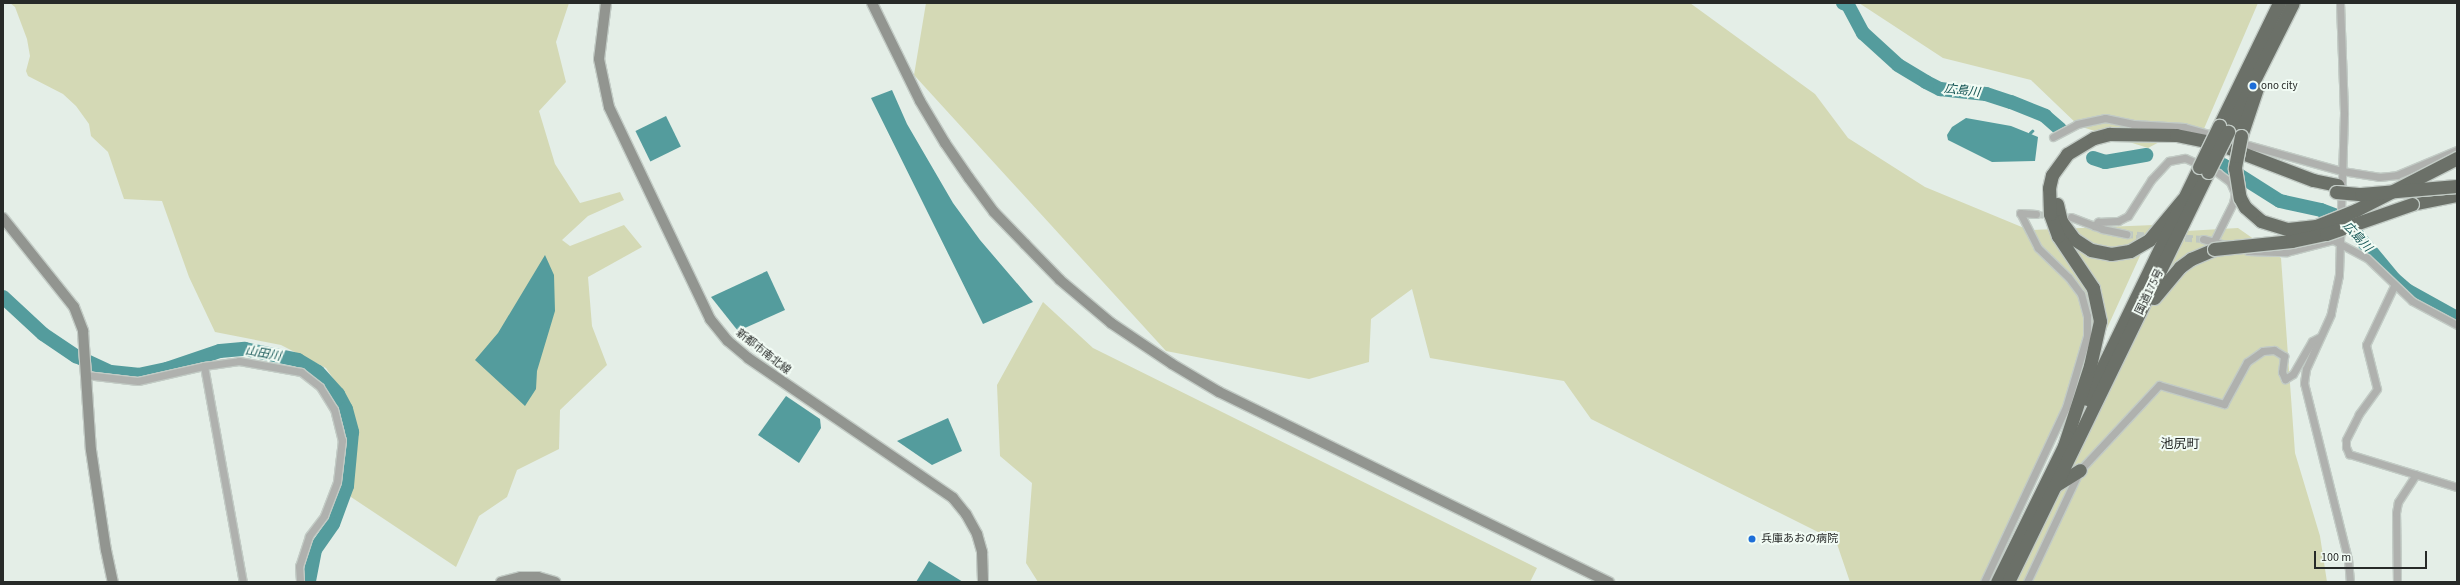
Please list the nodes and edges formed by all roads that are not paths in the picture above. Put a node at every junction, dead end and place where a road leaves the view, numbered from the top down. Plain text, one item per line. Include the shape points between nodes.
1 (606, 3) edge
2 (872, 3) edge
3 (2269, 3) edge
4 (2279, 3) edge
5 (2293, 3) edge
6 (2340, 3) edge
7 (2273, 43) junction
8 (2223, 129) junction
9 (2053, 137) dead end
10 (2457, 150) edge
11 (2457, 158) edge
12 (2204, 170) junction
13 (2342, 171) junction
14 (2457, 178) edge
15 (2457, 186) edge
16 (2336, 189) junction
17 (2457, 195) edge
18 (2183, 199) junction
19 (2036, 214) tunnel mouth
20 (2071, 217) tunnel mouth
21 (3, 218) edge
22 (2094, 226) junction
23 (2126, 234) tunnel mouth
24 (2203, 239) tunnel mouth
25 (2341, 244) junction
26 (2214, 245) junction
27 (2394, 286) junction
28 (2457, 325) edge
29 (2320, 338) junction
30 (2117, 358) junction
31 (204, 366) junction
32 (86, 375) junction
33 (2064, 446) junction
34 (2080, 470) junction
35 (2416, 474) junction
36 (2056, 485) junction
37 (2457, 487) edge
38 (113, 582) edge
39 (243, 582) edge
40 (300, 582) edge
41 (501, 582) edge
42 (555, 582) edge
43 (983, 582) edge
44 (1609, 582) edge
45 (1984, 582) edge
46 (1997, 582) edge
47 (2008, 582) edge
48 (2027, 582) edge
49 (2350, 582) edge
50 (2397, 582) edge

1 - 43 street, 新都市南北線 via 600,59 609,107 710,319 728,341 748,358 953,498 977,534 982,552
2 - 44 street via 920,101 945,143 994,212 1060,280 1111,324 1219,392
3 - 8 highway
4 - 8 highway, 国道175号
5 - 7 highway, 国道175号
6 - 13 street via 2344,114
7 - 8 highway, 国道175号
7 - 11 highway, bridge via 2241,136 2235,168 2240,198 2261,221 2288,230 2316,226 2356,210 2434,167
8 - 12 highway, 国道175号, bridge
9 - 13 street via 2086,121 2115,119 2133,124 2202,131
10 - 13 street via 2407,172 2388,177
12 - 18 highway, 国道175号
12 - 30 highway, 国道175号
13 - 25 street
14 - 16 highway, bridge
15 - 16 highway, bridge via 2382,193
16 - 18 highway via 2309,186 2213,149 2134,140 2099,144 2074,157 2060,176 2056,199 2061,221 2074,239 2091,250 2111,254 2130,251 2149,240
16 - 33 highway via 2216,143 2176,135 2110,134 2094,138 2067,154 2052,175 2049,188 2050,214 2058,236 2093,288 2100,310 2100,321 2090,366
17 - 26 highway, bridge via 2397,208 2342,229 2308,238
18 - 33 highway, 国道175号
19 - 45 street via 2020,212 2038,248 2068,277 2081,294 2087,316 2087,331 2080,366 2066,407
20 - 22 street via 2082,219
21 - 32 street via 74,307 83,331
22 - 23 street
22 - 26 street via 2102,221 2112,222 2128,216 2151,180 2169,161 2185,158 2230,182 2235,192 2233,203
24 - 26 street
25 - 26 street via 2333,240 2286,252 2240,251
25 - 27 street via 2367,258
25 - 29 street via 2335,297
26 - 30 highway via 2170,276
27 - 28 street via 2412,301
27 - 35 street via 2366,345 2377,388 2359,414 2346,440 2346,447 2349,454
29 - 34 street via 2312,341 2293,374 2286,379 2282,372 2284,356 2274,350 2263,351 2247,362 2224,404 2159,385
29 - 49 street via 2306,369 2304,383 2348,559
30 - 36 highway, 国道175号
31 - 32 street via 138,381
31 - 39 street
31 - 40 street via 240,361 301,372 320,387 334,409 342,440 337,482 324,516 309,536 299,566
32 - 38 street via 91,450
33 - 46 highway, 国道175号
34 - 36 highway
34 - 48 street
35 - 37 street
35 - 50 street via 2398,502 2396,512
36 - 47 highway, 国道175号
41 - 42 street via 521,577 538,577

